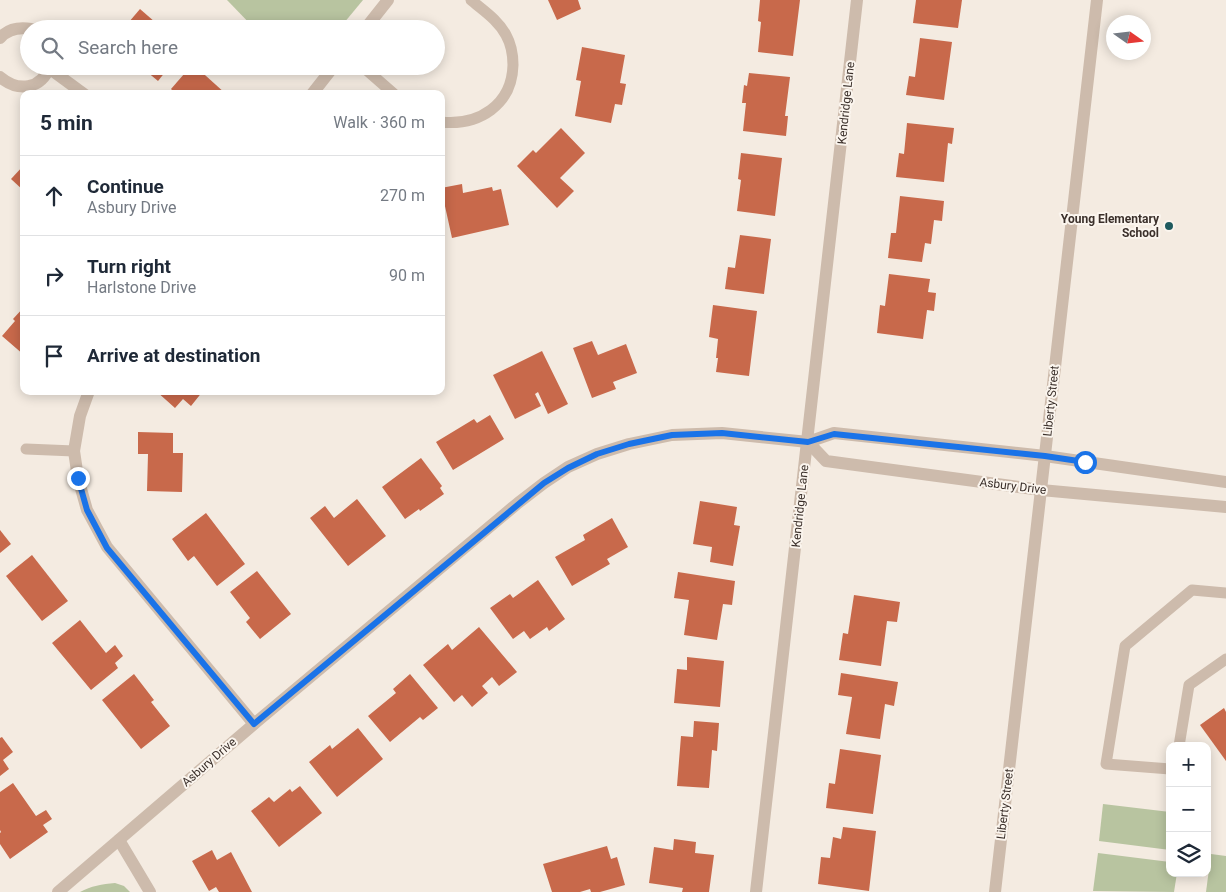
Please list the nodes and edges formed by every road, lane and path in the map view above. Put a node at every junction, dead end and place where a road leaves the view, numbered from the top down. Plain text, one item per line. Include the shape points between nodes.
1 (388, 0) edge
2 (471, 0) edge
3 (858, 0) edge
4 (1097, 0) edge
5 (372, 20) edge
6 (20, 28) edge
7 (0, 38) edge
8 (46, 75) edge
9 (60, 75) edge
10 (327, 75) edge
11 (372, 75) edge
12 (0, 77) edge
13 (79, 90) edge
14 (315, 90) edge
15 (389, 90) edge
16 (445, 122) edge
17 (87, 395) edge
18 (808, 442) junction
19 (26, 449) dead end
20 (74, 451) junction
21 (1045, 456) junction
22 (1226, 482) edge
23 (1041, 490) junction
24 (1226, 507) edge
25 (1226, 594) edge
26 (1226, 659) edge
27 (254, 724) junction
28 (1180, 742) edge
29 (1166, 769) edge
30 (119, 840) junction
31 (58, 892) edge
32 (150, 892) edge
33 (756, 892) edge
34 (995, 892) edge

1 - 5 street
2 - 16 lane via 497,22 507,36 513,56 512,76 504,97 489,112 471,120
3 - 18 street, Kendridge Lane
4 - 21 street, Liberty Street
6 - 7 street
8 - 12 street via 25,87 7,83
9 - 13 street
10 - 14 street
11 - 15 lane
17 - 20 street
18 - 21 street, Asbury Drive via 834,434
18 - 23 street, Asbury Drive via 826,461
18 - 27 street, Asbury Drive via 722,433 672,435 597,454 568,468 518,504
18 - 33 street, Kendridge Lane
19 - 20 lane
20 - 27 street via 87,510 107,548
21 - 22 street, Asbury Drive
21 - 23 street, Liberty Street
23 - 24 street, Asbury Drive
23 - 34 street, Liberty Street
25 - 29 lane via 1192,590 1124,646 1106,764
26 - 28 lane via 1189,684
27 - 30 street, Asbury Drive
30 - 31 street, Asbury Drive
30 - 32 street

